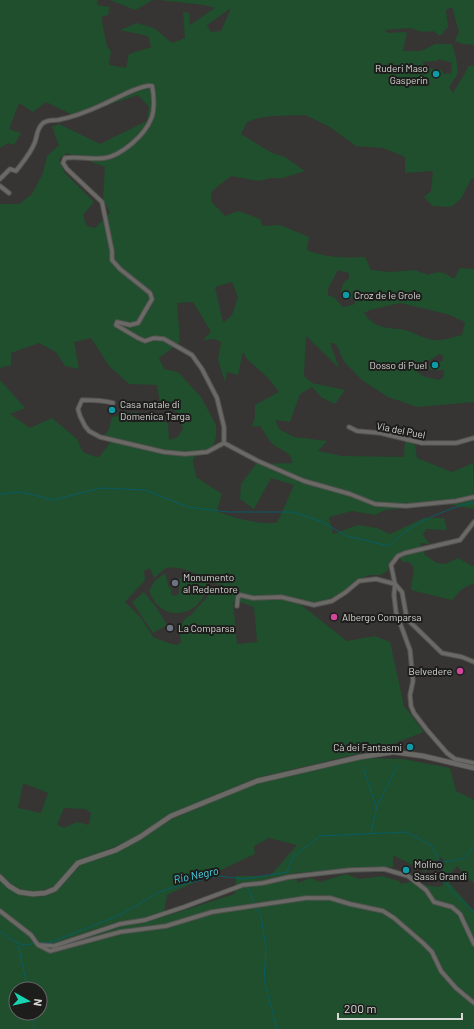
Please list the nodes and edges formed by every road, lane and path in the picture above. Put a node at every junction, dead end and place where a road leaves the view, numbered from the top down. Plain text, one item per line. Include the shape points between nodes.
1 (0, 179) edge
2 (0, 186) edge
3 (9, 193) dead end
4 (113, 403) dead end
5 (349, 428) dead end
6 (474, 438) edge
7 (224, 443) junction
8 (474, 497) edge
9 (474, 522) edge
10 (395, 584) junction
11 (237, 606) dead end
12 (474, 662) edge
13 (474, 766) edge
14 (0, 877) edge
15 (0, 911) edge
16 (474, 944) edge
17 (38, 945) junction
18 (474, 1003) edge

1 - 7 street via 10,169 16,171 30,152 41,125 46,121 70,118 127,92 147,85 152,86 153,113 135,142 106,158 65,158 63,163 102,202 112,260 150,293 152,299 138,323 130,325 117,322 116,325 145,341 154,338 164,339 192,355 217,398 224,427
2 - 3 street
4 - 7 street via 102,399 82,400 78,413 94,435 164,452 185,454 207,452
5 - 6 street, Via del Puel via 422,444 456,444
7 - 8 street via 304,481 375,504 406,506
9 - 10 street via 460,540 398,556 391,565
10 - 11 street via 376,579 359,581 332,601 314,606 281,597 253,598 240,595
10 - 12 street via 402,592 410,622 442,653
10 - 13 street via 396,612 410,650 413,681 410,695 414,713 447,753
13 - 14 main road via 394,752 352,758 257,781 171,816 116,850 78,863 55,889 45,893 19,892
15 - 17 street
16 - 17 street via 460,914 452,907 434,902 426,890 408,876 384,869 289,877 243,886 145,920 120,924 54,946
17 - 18 street via 50,952 120,932 166,926 212,912 306,898 330,898 383,911 394,918 432,952 441,971

